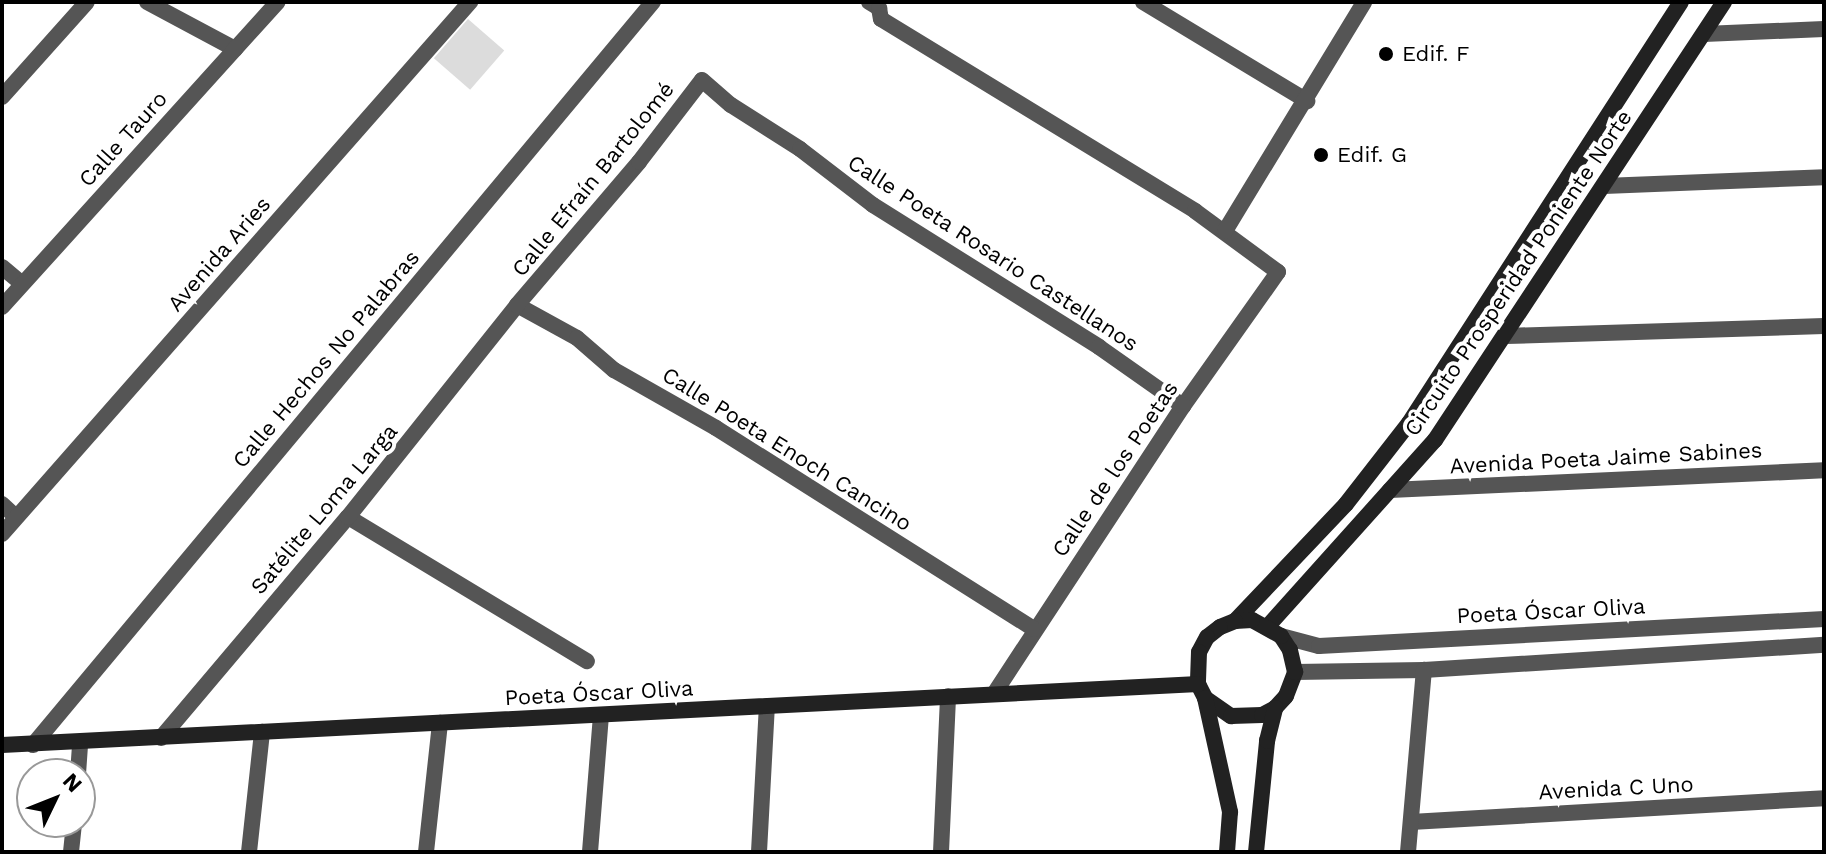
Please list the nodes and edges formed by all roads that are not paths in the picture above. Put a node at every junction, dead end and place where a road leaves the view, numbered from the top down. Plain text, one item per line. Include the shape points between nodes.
1 (87, 2) edge
2 (147, 2) edge
3 (278, 2) edge
4 (470, 2) edge
5 (653, 2) edge
6 (869, 2) edge
7 (1143, 2) edge
8 (1364, 2) edge
9 (1681, 2) edge
10 (1724, 2) edge
11 (1824, 29) edge
12 (1704, 34) junction
13 (235, 49) junction
14 (702, 80) joint
15 (2, 97) edge
16 (1307, 101) junction
17 (1824, 177) edge
18 (1604, 186) junction
19 (1225, 231) junction
20 (2, 267) edge
21 (22, 284) junction
22 (517, 305) junction
23 (2, 307) edge
24 (1824, 326) edge
25 (1506, 336) junction
26 (1183, 406) junction
27 (1824, 470) edge
28 (1390, 490) junction
29 (2, 504) edge
30 (16, 517) junction
31 (348, 517) junction
32 (2, 534) edge
33 (1824, 619) edge
34 (1235, 621) junction
35 (1034, 629) junction
36 (1274, 631) junction
37 (1824, 645) edge
38 (587, 661) dead end
39 (1424, 670) junction
40 (1295, 672) junction
41 (1202, 691) junction
42 (994, 694) junction
43 (948, 696) junction
44 (767, 706) junction
45 (1275, 708) junction
46 (601, 716) junction
47 (440, 723) junction
48 (262, 732) junction
49 (161, 738) junction
50 (80, 742) junction
51 (2, 745) edge
52 (33, 745) junction
53 (79, 758) edge
54 (1824, 798) edge
55 (1411, 822) junction
56 (249, 852) edge
57 (426, 852) edge
58 (590, 852) edge
59 (759, 852) edge
60 (941, 852) edge
61 (1227, 852) edge
62 (1256, 852) edge
63 (1408, 852) edge

1 - 15 street
2 - 13 street
3 - 13 street, Calle Tauro
4 - 30 street, Avenida Aries
5 - 52 street, Calle Hechos No Palabras
6 - 19 street via 879,8 881,19
7 - 16 street
8 - 16 street
9 - 34 street, Circuito Prosperidad Poniente Norte via 1409,423 1346,504
10 - 12 street, Circuito Prosperidad Poniente Norte
11 - 12 street
12 - 18 street, Circuito Prosperidad Poniente Norte
13 - 21 street, Calle Tauro
14 - 22 street, Calle Efraín Bartolomé
14 - 26 street, Calle Poeta Rosario Castellanos via 873,205
16 - 19 street
17 - 18 street
18 - 25 street, Circuito Prosperidad Poniente Norte
19 - 26 street, Calle de los Poetas via 1278,272
20 - 21 street
21 - 23 street, Calle Tauro
22 - 31 street, Satélite Loma Larga
22 - 35 street, Calle Poeta Enoch Cancino
24 - 25 street
25 - 28 street, Circuito Prosperidad Poniente Norte via 1435,440
26 - 35 street, Calle de los Poetas
27 - 28 street, Avenida Poeta Jaime Sabines
28 - 36 street, Circuito Prosperidad Poniente Norte
29 - 30 street
30 - 32 street, Avenida Aries
31 - 38 street
31 - 49 street, Satélite Loma Larga
33 - 36 street, Poeta Óscar Oliva via 1319,646
34 - 36 street via 1252,620
34 - 41 street via 1207,637 1199,652
35 - 42 street, Calle de los Poetas
36 - 40 street via 1290,650
37 - 39 street
39 - 40 street
39 - 55 street
40 - 45 street
41 - 42 street, Poeta Óscar Oliva
41 - 45 street via 1231,716 1262,715
41 - 61 street via 1230,812
42 - 43 street, Poeta Óscar Oliva
43 - 44 street, Poeta Óscar Oliva
43 - 60 street
44 - 46 street, Poeta Óscar Oliva
44 - 59 street
45 - 62 street
46 - 47 street, Poeta Óscar Oliva
46 - 58 street
47 - 48 street, Poeta Óscar Oliva
47 - 57 street
48 - 49 street, Poeta Óscar Oliva
48 - 56 street
49 - 50 street, Poeta Óscar Oliva
50 - 52 street, Poeta Óscar Oliva
50 - 53 street
51 - 52 street, Poeta Óscar Oliva
54 - 55 street, Avenida C Uno
55 - 63 street

